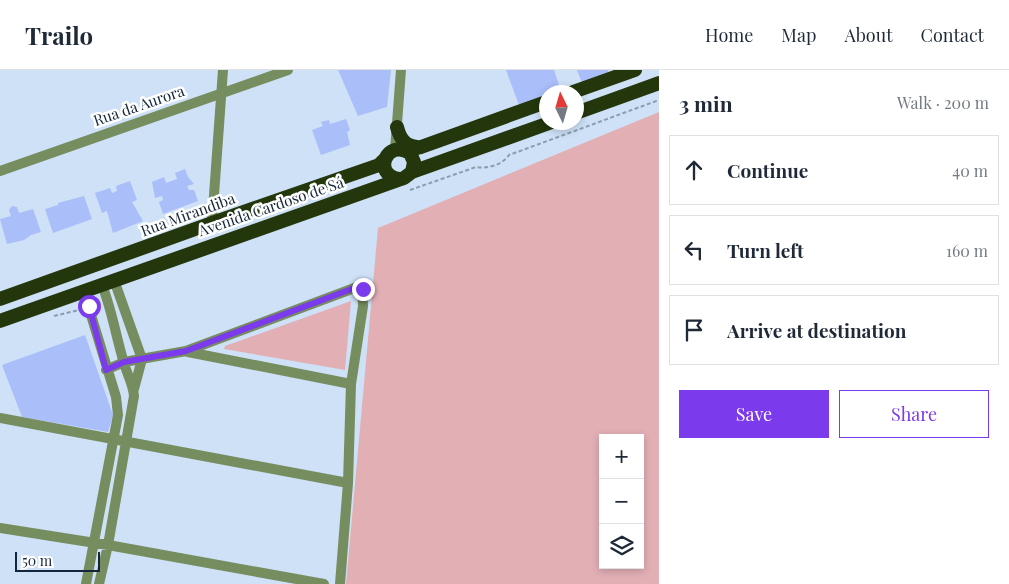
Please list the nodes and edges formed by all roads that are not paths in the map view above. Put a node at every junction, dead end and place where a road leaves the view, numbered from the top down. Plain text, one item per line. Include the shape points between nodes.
1 (223, 70) edge
2 (288, 70) edge
3 (401, 70) edge
4 (635, 70) edge
5 (618, 73) edge
6 (659, 83) edge
7 (584, 87) edge
8 (222, 93) junction
9 (539, 105) edge
10 (584, 110) edge
11 (397, 127) junction
12 (539, 127) edge
13 (421, 147) junction
14 (395, 153) junction
15 (0, 171) edge
16 (412, 172) junction
17 (399, 179) junction
18 (212, 222) junction
19 (108, 282) junction
20 (84, 292) junction
21 (0, 299) edge
22 (0, 322) edge
23 (186, 351) junction
24 (142, 359) junction
25 (124, 362) junction
26 (106, 370) junction
27 (351, 384) junction
28 (134, 389) junction
29 (0, 418) edge
30 (115, 440) junction
31 (126, 441) junction
32 (348, 483) junction
33 (0, 528) edge
34 (94, 543) junction
35 (108, 545) junction
36 (86, 584) edge
37 (99, 584) edge
38 (324, 584) edge
39 (340, 584) edge

1 - 8 street
2 - 8 street, Rua da Aurora
3 - 11 street
4 - 5 highway
5 - 7 highway
6 - 10 highway
8 - 15 street, Rua da Aurora
8 - 18 street
9 - 13 highway, Rua Mirandiba
11 - 13 highway via 406,144
11 - 14 street
12 - 16 highway, Avenida Cardoso de Sá
13 - 14 highway, Rua Mirandiba
14 - 16 highway via 412,157
14 - 17 highway via 384,168 390,176
14 - 18 highway, Rua Mirandiba via 379,165
16 - 17 highway, Avenida Cardoso de Sá
17 - 19 highway, Avenida Cardoso de Sá
18 - 21 highway, Rua Mirandiba
19 - 20 highway, Avenida Cardoso de Sá
19 - 24 street
19 - 25 street via 109,303
20 - 22 highway, Avenida Cardoso de Sá
20 - 26 street
23 - 24 street
23 - 27 street
23 - 27 street via 360,286 363,306
24 - 25 street
24 - 28 street
25 - 26 street
25 - 28 street
26 - 30 street via 118,408
27 - 32 street
28 - 31 street
29 - 30 street
30 - 31 street
30 - 34 street
31 - 32 street
31 - 35 street
32 - 39 street
33 - 34 street
34 - 35 street
34 - 36 street
35 - 37 street
35 - 38 street

